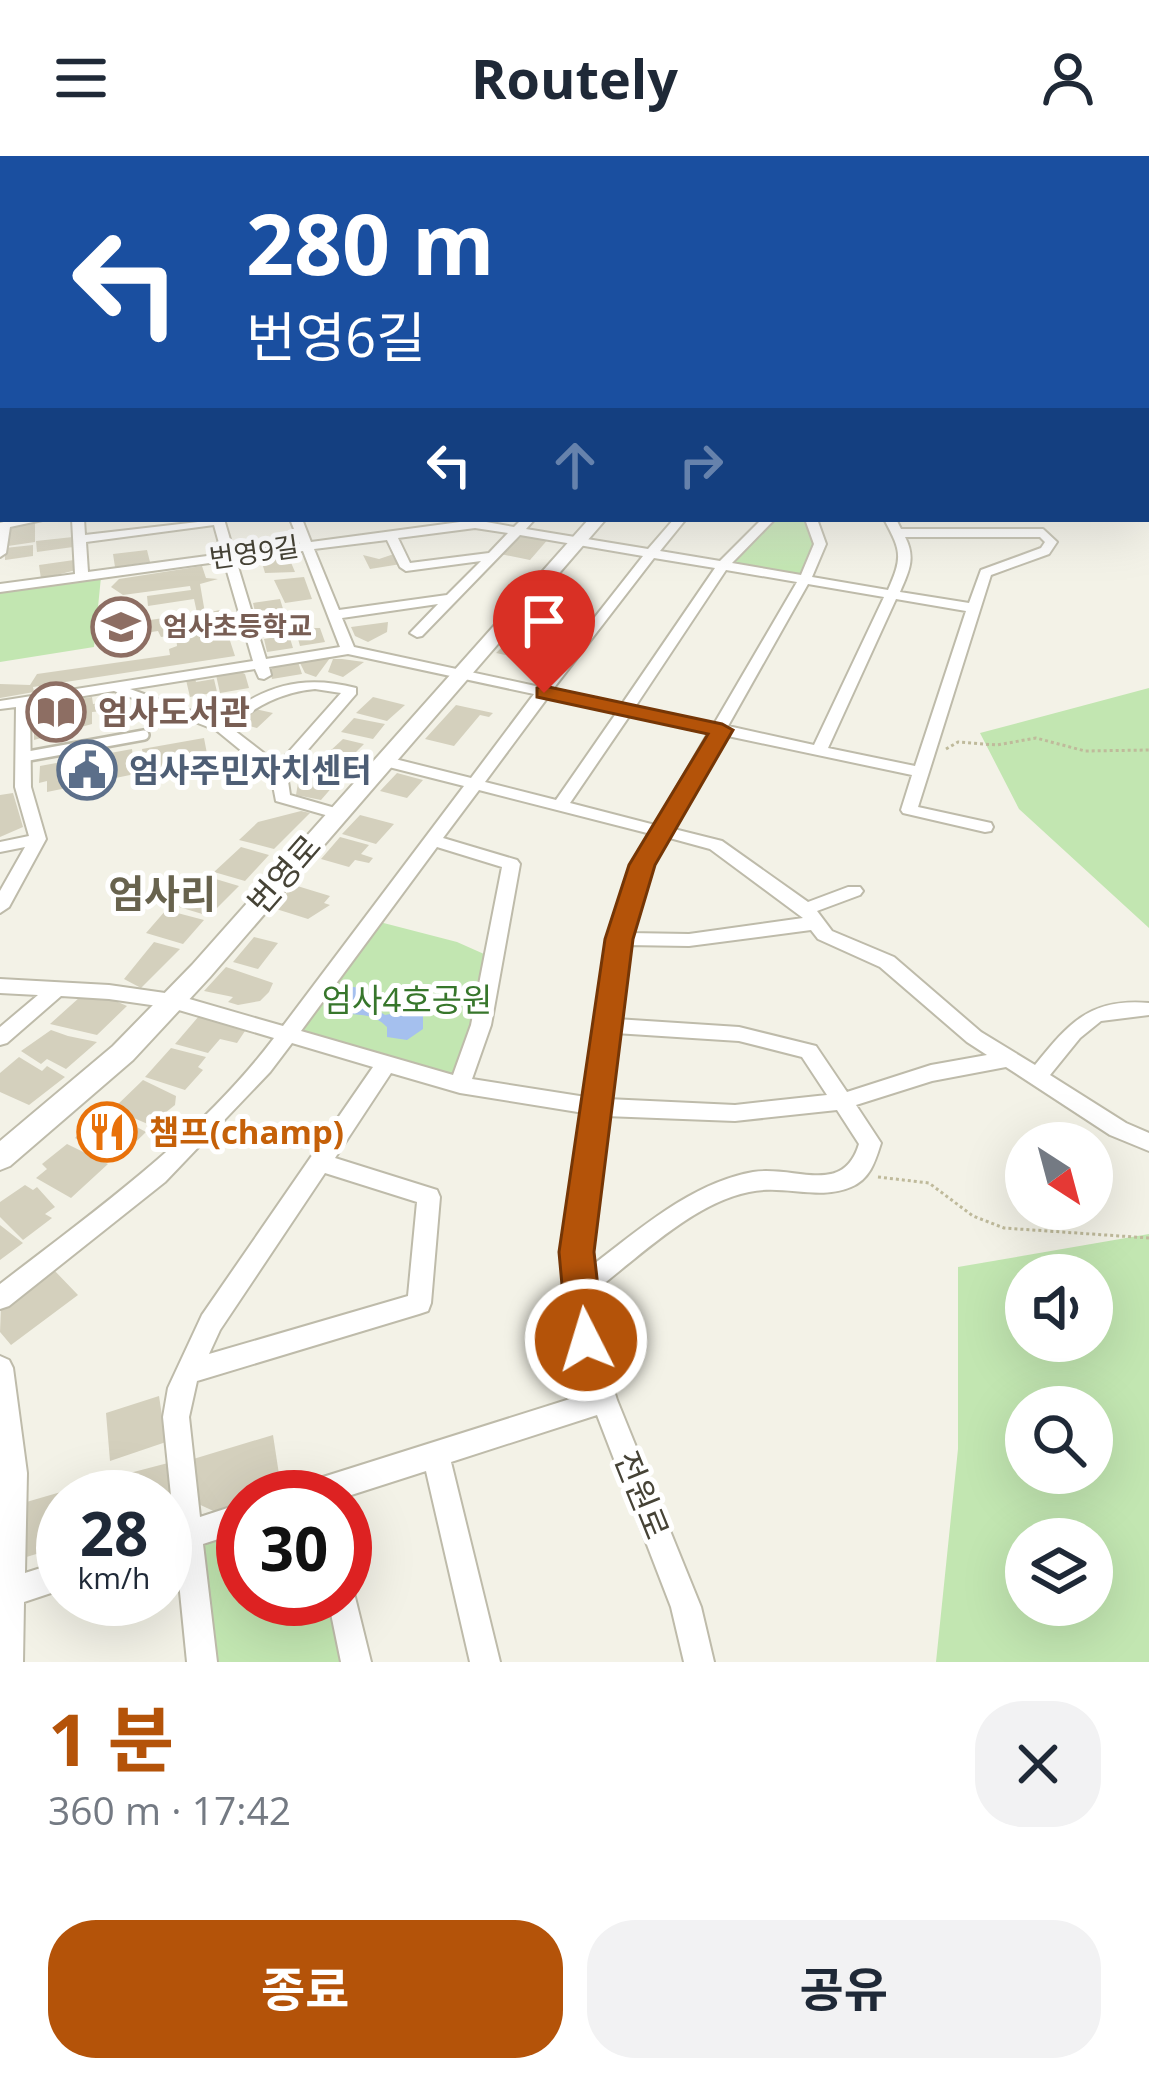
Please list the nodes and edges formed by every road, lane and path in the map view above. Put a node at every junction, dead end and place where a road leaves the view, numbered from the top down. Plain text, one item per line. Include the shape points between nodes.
1 (19, 522) edge
2 (77, 522) edge
3 (190, 522) edge
4 (219, 522) edge
5 (297, 522) edge
6 (527, 522) edge
7 (595, 522) edge
8 (677, 522) edge
9 (766, 522) edge
10 (812, 522) edge
11 (892, 522) edge
12 (449, 523) edge
13 (148, 525) edge
14 (993, 526) edge
15 (518, 530) junction
16 (899, 533) junction
17 (390, 534) junction
18 (79, 539) junction
19 (580, 540) junction
20 (306, 545) junction
21 (651, 551) junction
22 (0, 553) edge
23 (492, 556) junction
24 (229, 557) junction
25 (724, 564) junction
26 (82, 577) junction
27 (806, 579) junction
28 (0, 588) edge
29 (893, 594) junction
30 (454, 598) junction
31 (974, 608) junction
32 (335, 615) junction
33 (417, 633) dead end
34 (348, 650) junction
35 (260, 664) junction
36 (463, 674) junction
37 (116, 688) junction
38 (269, 691) junction
39 (544, 693) junction
40 (23, 701) junction
41 (0, 705) edge
42 (627, 710) junction
43 (220, 727) junction
44 (722, 730) junction
45 (144, 734) dead end
46 (927, 749) junction
47 (818, 750) junction
48 (1149, 750) edge
49 (22, 757) junction
50 (383, 761) junction
51 (920, 772) junction
52 (279, 773) junction
53 (474, 784) junction
54 (561, 805) junction
55 (336, 813) junction
56 (985, 827) dead end
57 (661, 830) junction
58 (38, 839) junction
59 (431, 840) junction
60 (0, 847) edge
61 (854, 891) dead end
62 (0, 908) edge
63 (811, 916) junction
64 (619, 939) junction
65 (0, 986) edge
66 (57, 989) junction
67 (172, 1001) junction
68 (1146, 1009) edge
69 (605, 1025) junction
70 (286, 1034) junction
71 (0, 1038) edge
72 (1009, 1059) junction
73 (385, 1066) junction
74 (1039, 1075) junction
75 (460, 1085) junction
76 (845, 1101) junction
77 (595, 1107) junction
78 (1149, 1142) edge
79 (0, 1158) edge
80 (319, 1162) junction
81 (859, 1173) junction
82 (1149, 1238) edge
83 (581, 1287) junction
84 (0, 1298) edge
85 (0, 1368) edge
86 (188, 1372) junction
87 (604, 1400) junction
88 (436, 1454) junction
89 (176, 1470) edge
90 (372, 1476) edge
91 (36, 1583) edge
92 (9, 1592) junction
93 (192, 1612) edge
94 (349, 1626) edge
95 (8, 1662) edge
96 (202, 1662) edge
97 (356, 1662) edge
98 (485, 1662) edge
99 (699, 1662) edge

1 - 22 street via 5,524
2 - 18 street
3 - 13 street
4 - 24 street
5 - 20 street
6 - 15 street
7 - 19 street, 번영로
8 - 21 street
9 - 25 street
10 - 27 street, 전원로 via 820,544
11 - 16 street
12 - 15 street, 번영9길
12 - 17 street, 번영9길
13 - 18 street
14 - 16 street
14 - 31 street via 1043,533 1051,542 986,573
15 - 19 street, 번영9길
15 - 23 street
16 - 29 street via 906,564
17 - 20 street, 번영9길
17 - 23 street via 406,568
18 - 26 street
19 - 21 street, 번영9길
19 - 36 street, 번영로
20 - 24 street, 번영9길
20 - 32 street
21 - 25 street, 번영9길
21 - 39 street
23 - 30 street
24 - 26 street, 번영9길
24 - 35 street
25 - 27 street, 번영9길
25 - 42 street
26 - 28 street, 번영9길
27 - 29 street, 번영9길
27 - 44 street, 전원로
29 - 31 street, 번영9길
29 - 47 street
30 - 32 street
30 - 33 street
31 - 46 street
32 - 34 street
34 - 35 street
34 - 36 street
35 - 37 street
35 - 38 street
36 - 39 street
36 - 50 street, 번영로
37 - 40 street
37 - 43 street
38 - 43 street
38 - 52 street via 351,691
39 - 42 street
39 - 53 street
40 - 41 street
40 - 49 street
42 - 44 street
42 - 54 street
43 - 52 street
44 - 47 street
44 - 57 street, 전원로
45 - 49 lane
46 - 48 path via 1036,738 1085,751
46 - 51 street
47 - 51 street
49 - 58 street
50 - 53 street
50 - 55 street, 번영로
51 - 56 street via 910,810
52 - 55 street via 282,798
53 - 54 street
53 - 59 street
54 - 57 street
55 - 67 street, 번영로
57 - 63 street via 739,858
57 - 64 street, 전원로
58 - 60 street
58 - 62 street
59 - 70 street
59 - 75 street via 511,864 481,1025
61 - 63 street
63 - 64 street via 689,940
63 - 72 street via 825,935 887,962
64 - 69 street, 전원로
65 - 66 street
66 - 67 street
66 - 71 street
67 - 70 street
67 - 79 street, 번영로
68 - 74 street via 1108,1008 1089,1018
69 - 76 street via 740,1034 809,1051
69 - 77 street, 전원로
70 - 73 street
70 - 84 street via 158,1176
72 - 74 street
72 - 76 street
73 - 75 street
73 - 80 street
74 - 78 street
75 - 77 street
76 - 77 street via 735,1113
76 - 81 street via 870,1143
77 - 83 street, 전원로 via 577,1252
80 - 86 street via 211,1323
80 - 86 street via 429,1197 419,1303
81 - 82 path via 928,1183 1004,1228
81 - 83 street via 837,1185 753,1181 731,1189
83 - 87 street, 전원로
85 - 92 street via 13,1473
86 - 89 street via 176,1417
87 - 88 street
87 - 99 street, 전원로 via 686,1606
88 - 90 street
88 - 98 street
91 - 92 street
92 - 95 street
93 - 96 street
94 - 97 street

